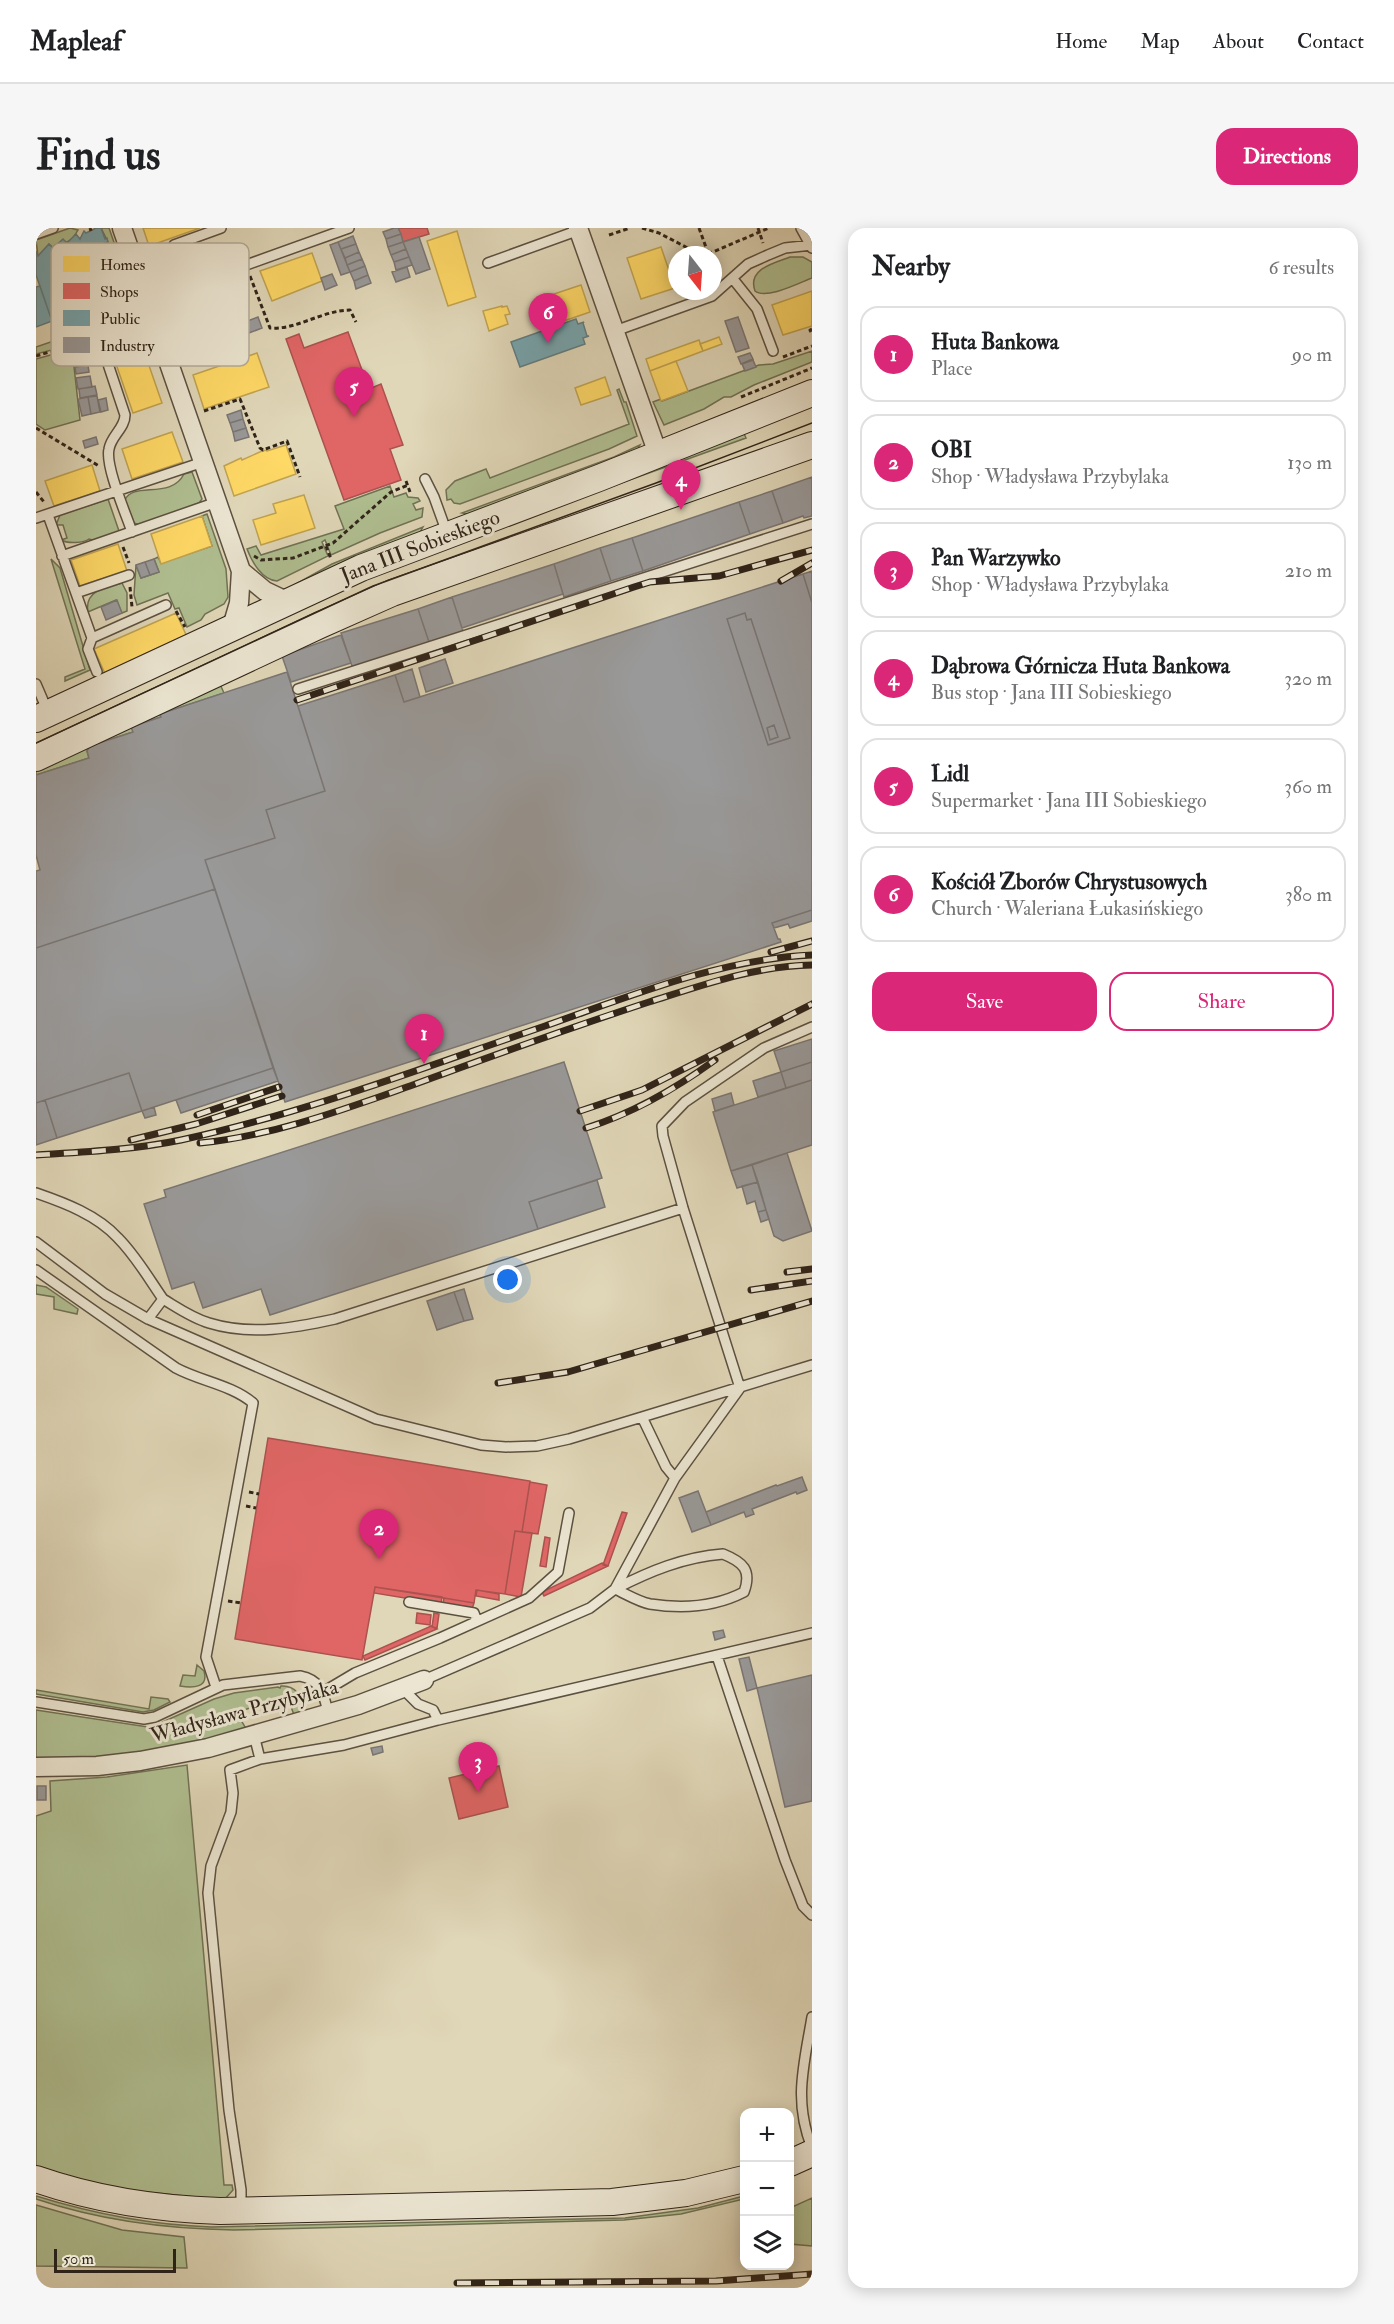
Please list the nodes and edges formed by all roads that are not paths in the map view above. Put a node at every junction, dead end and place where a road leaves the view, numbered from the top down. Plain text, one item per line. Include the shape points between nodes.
1 (53, 228) edge
2 (122, 228) edge
3 (221, 228) edge
4 (349, 228) edge
5 (801, 228) edge
6 (578, 229) edge
7 (36, 234) edge
8 (127, 243) edge
9 (180, 243) edge
10 (812, 246) edge
11 (488, 263) dead end
12 (249, 264) edge
13 (733, 279) junction
14 (615, 331) junction
15 (773, 351) road end
16 (108, 366) edge
17 (169, 366) edge
18 (812, 393) edge
19 (812, 446) edge
20 (658, 454) junction
21 (203, 462) junction
22 (425, 479) dead end
23 (118, 491) junction
24 (217, 502) junction
25 (48, 515) junction
26 (36, 518) edge
27 (812, 524) edge
28 (132, 532) junction
29 (447, 534) junction
30 (62, 556) junction
31 (241, 571) junction
32 (129, 575) road end
33 (76, 593) junction
34 (286, 601) junction
35 (166, 605) dead end
36 (232, 627) junction
37 (92, 638) junction
38 (97, 672) dead end
39 (36, 684) edge
40 (298, 689) dead end
41 (42, 716) edge
42 (36, 759) edge
43 (812, 1027) edge
44 (36, 1193) edge
45 (683, 1208) junction
46 (36, 1242) edge
47 (36, 1270) edge
48 (163, 1299) junction
49 (148, 1319) junction
50 (812, 1365) edge
51 (740, 1388) junction
52 (642, 1417) junction
53 (675, 1478) junction
54 (569, 1513) dead end
55 (615, 1589) junction
56 (409, 1602) dead end
57 (477, 1621) junction
58 (812, 1633) edge
59 (717, 1656) junction
60 (424, 1680) joint
61 (216, 1688) junction
62 (403, 1689) junction
63 (323, 1692) junction
64 (36, 1702) edge
65 (328, 1713) junction
66 (438, 1720) junction
67 (254, 1735) junction
68 (260, 1760) junction
69 (36, 1767) edge
70 (812, 1915) edge
71 (812, 2017) edge
72 (812, 2148) edge
73 (812, 2153) edge
74 (791, 2162) edge
75 (36, 2178) edge
76 (740, 2180) edge
77 (240, 2211) junction

1 - 7 lane
2 - 8 street
3 - 9 lane
4 - 12 lane
5 - 10 lane
6 - 11 lane
6 - 14 street
10 - 13 lane via 785,248 768,255 748,264
13 - 14 lane via 712,297
13 - 15 lane via 758,309
14 - 20 street
16 - 23 lane via 125,415 109,450
17 - 21 street
18 - 20 main road, Jana III Sobieskiego
19 - 42 main road, Jana III Sobieskiego via 382,597
20 - 29 main road, Jana III Sobieskiego
21 - 23 lane
21 - 24 street
22 - 29 lane
23 - 25 lane
23 - 28 lane
24 - 28 lane
24 - 31 street
25 - 26 lane
25 - 30 lane
27 - 40 lane
28 - 30 lane
29 - 34 main road, Jana III Sobieskiego
30 - 33 lane
31 - 34 street via 265,591
31 - 36 street via 239,603
32 - 33 lane
33 - 37 lane
34 - 36 main road, Jana III Sobieskiego
35 - 37 lane
36 - 41 main road, Jana III Sobieskiego
37 - 38 lane via 88,649
39 - 41 lane
43 - 45 lane via 764,1048 685,1102 662,1126
44 - 48 lane via 72,1207 111,1232
45 - 48 lane via 335,1319 294,1328 247,1330 209,1323
45 - 51 lane
46 - 49 lane via 105,1294
47 - 61 lane via 176,1368 253,1403 206,1657
48 - 49 lane
49 - 52 lane via 376,1419 481,1445 537,1446
50 - 51 lane
51 - 52 lane
51 - 53 lane
52 - 53 lane
53 - 55 lane
54 - 57 lane via 558,1572 529,1598
55 - 55 lane via 648,1604 697,1606 744,1593 748,1582 739,1560 723,1554 666,1566
55 - 60 lane via 591,1608
56 - 57 lane via 474,1612
57 - 63 lane via 355,1673
58 - 59 lane
59 - 66 lane
59 - 70 lane via 785,1860 803,1906
60 - 62 street, Władysława Przybylaka
61 - 63 lane via 300,1676 314,1680
61 - 64 lane via 144,1719
62 - 65 street, Władysława Przybylaka
62 - 66 lane via 418,1704 433,1710
63 - 65 lane
65 - 67 street, Władysława Przybylaka
66 - 68 lane via 344,1745
67 - 68 lane
67 - 69 street, Władysława Przybylaka via 140,1761
68 - 77 lane via 230,1770 231,1812 211,1866 208,1893 229,2110 241,2190
71 - 72 lane via 801,2098 802,2117
73 - 74 main road
75 - 77 main road via 133,2204
76 - 77 main road via 686,2193 612,2202

